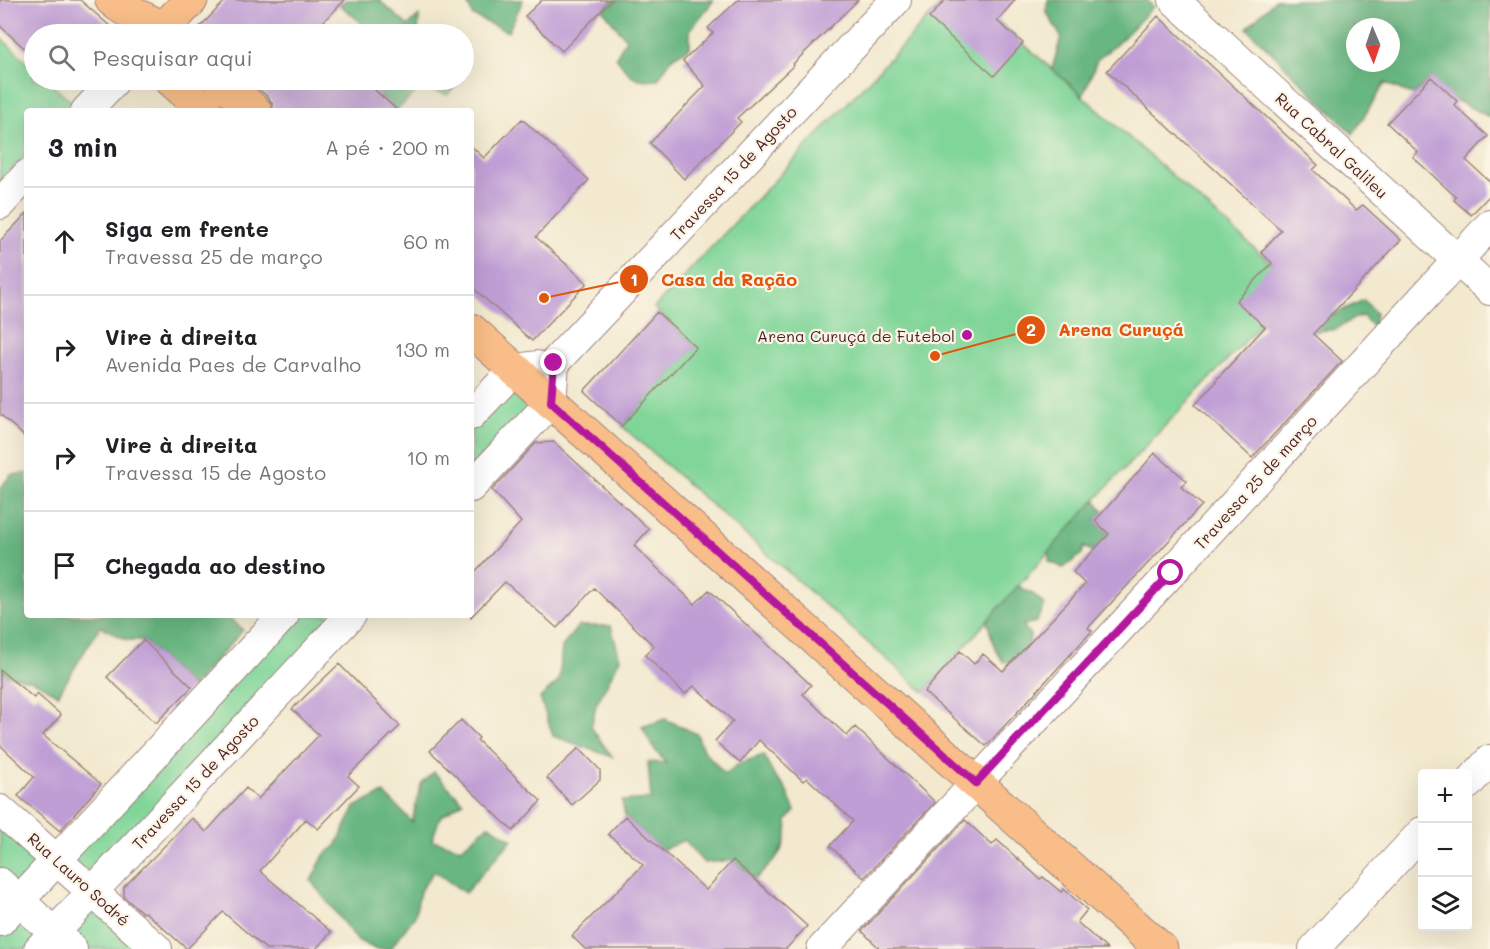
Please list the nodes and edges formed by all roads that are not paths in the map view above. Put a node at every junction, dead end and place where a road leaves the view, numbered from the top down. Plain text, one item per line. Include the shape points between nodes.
1 (190, 0) edge
2 (896, 0) edge
3 (1174, 0) edge
4 (143, 23) edge
5 (106, 90) edge
6 (182, 90) edge
7 (231, 90) edge
8 (89, 108) edge
9 (203, 108) edge
10 (252, 108) edge
11 (24, 178) edge
12 (0, 204) edge
13 (1490, 225) edge
14 (1457, 260) junction
15 (1490, 290) edge
16 (474, 333) edge
17 (554, 363) junction
18 (515, 369) junction
19 (551, 402) junction
20 (474, 412) edge
21 (474, 484) edge
22 (281, 618) edge
23 (348, 618) edge
24 (1490, 760) edge
25 (1472, 779) edge
26 (976, 783) junction
27 (0, 810) edge
28 (1418, 836) edge
29 (56, 858) junction
30 (91, 892) junction
31 (6, 901) edge
32 (55, 944) edge
33 (157, 949) edge
34 (822, 949) edge
35 (1161, 949) edge
36 (1314, 949) edge

1 - 4 main road
2 - 17 street, Travessa 15 de Agosto
3 - 14 street, Rua Cabral Galileu
5 - 8 street
6 - 9 main road
7 - 10 main road
11 - 12 street
13 - 14 street, Travessa 25 de março
14 - 15 street, Rua Cabral Galileu
14 - 26 street, Travessa 25 de março
16 - 18 main road
17 - 18 street
17 - 19 street
18 - 19 main road
18 - 20 street
19 - 21 street
19 - 26 main road
22 - 29 street
23 - 30 street, Travessa 15 de Agosto
24 - 25 street
26 - 34 street, Travessa 25 de março
26 - 35 main road
27 - 29 street, Rua Lauro Sodré
28 - 36 street
29 - 30 street, Rua Lauro Sodré
29 - 31 street
30 - 32 street, Travessa 15 de Agosto
30 - 33 street, Rua Lauro Sodré
31 - 32 street

